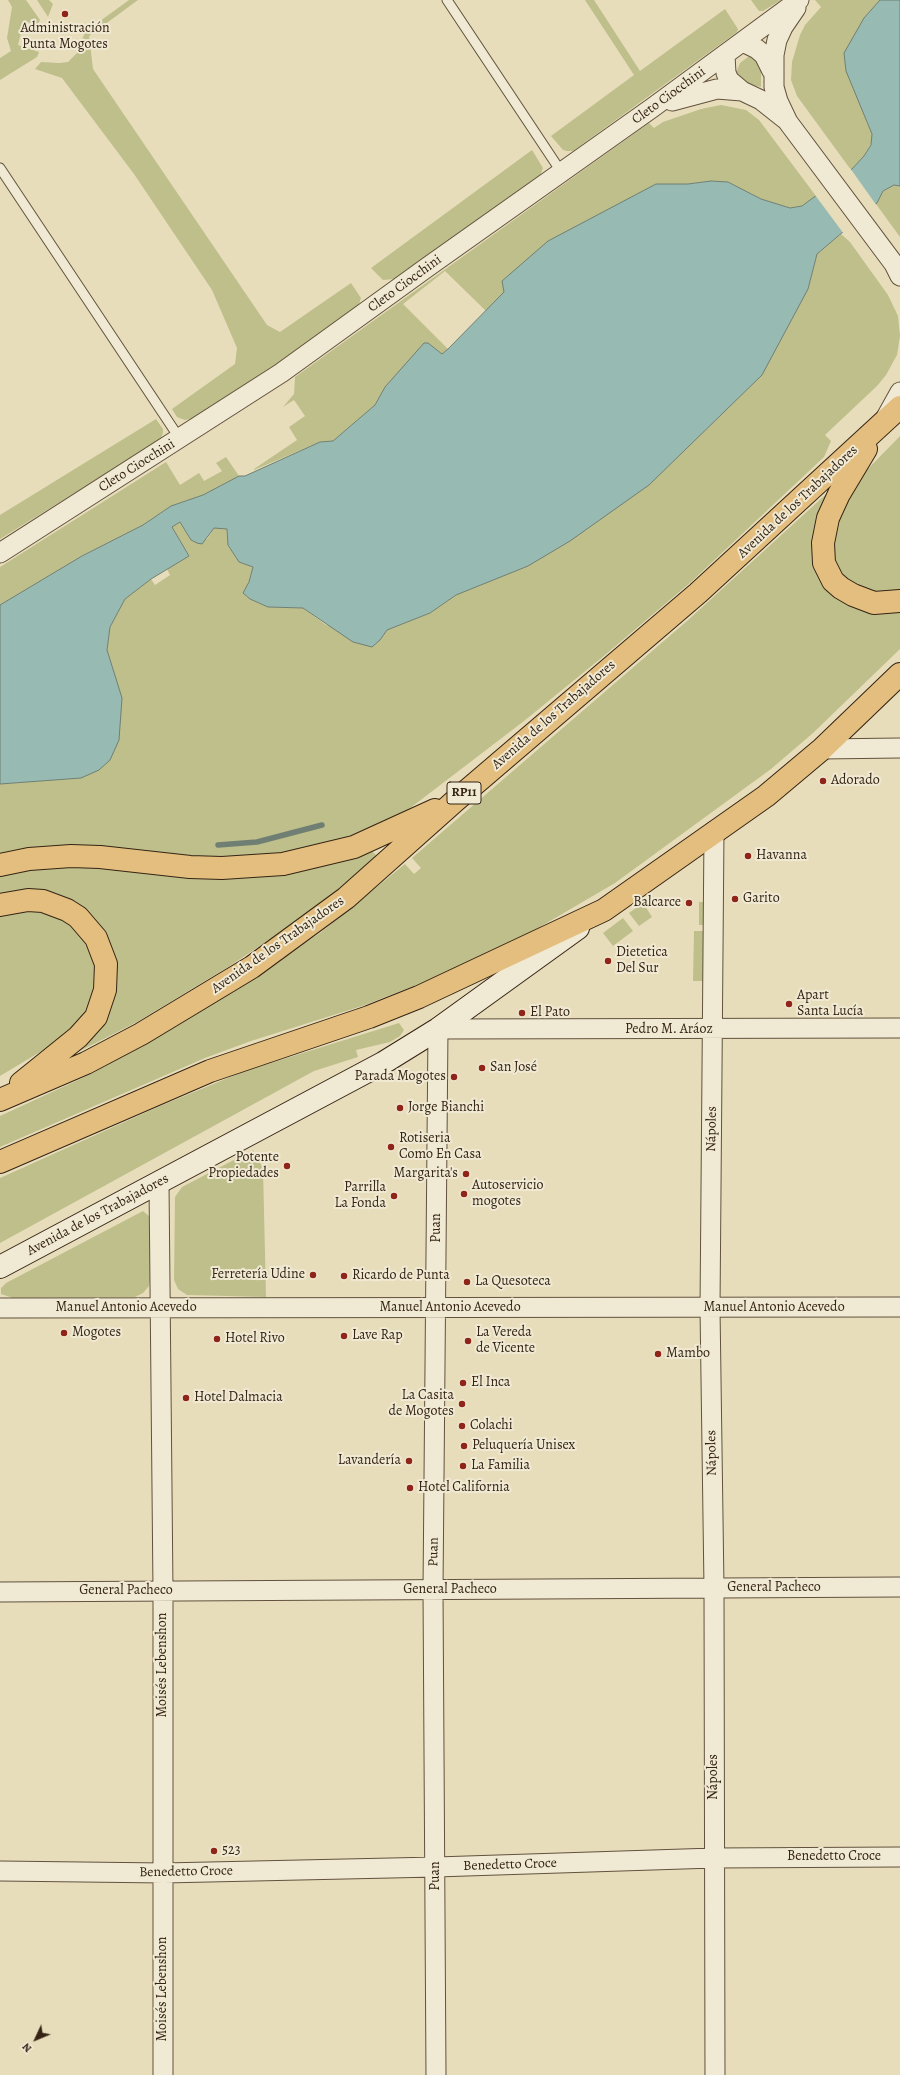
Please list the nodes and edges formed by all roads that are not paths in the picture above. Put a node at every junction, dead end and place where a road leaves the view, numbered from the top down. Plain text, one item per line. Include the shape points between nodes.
1 (447, 0) edge
2 (799, 0) edge
3 (804, 0) edge
4 (743, 42) junction
5 (725, 55) junction
6 (772, 71) junction
7 (742, 91) junction
8 (652, 108) junction
9 (788, 122) junction
10 (0, 168) edge
11 (562, 172) junction
12 (898, 270) edge
13 (900, 392) edge
14 (900, 407) edge
15 (883, 423) junction
16 (180, 439) junction
17 (0, 553) edge
18 (900, 601) edge
19 (900, 674) edge
20 (900, 748) edge
21 (822, 749) junction
22 (456, 800) junction
23 (714, 831) junction
24 (0, 865) edge
25 (0, 905) edge
26 (604, 910) junction
27 (900, 1028) edge
28 (438, 1029) junction
29 (713, 1030) junction
30 (1, 1099) edge
31 (0, 1162) edge
32 (159, 1183) junction
33 (0, 1267) edge
34 (900, 1307) edge
35 (0, 1308) edge
36 (160, 1308) junction
37 (437, 1308) junction
38 (710, 1308) junction
39 (900, 1587) edge
40 (714, 1588) junction
41 (433, 1590) junction
42 (163, 1591) junction
43 (0, 1592) edge
44 (900, 1857) edge
45 (714, 1858) junction
46 (436, 1867) junction
47 (0, 1871) edge
48 (164, 1873) junction
49 (163, 2075) edge
50 (436, 2075) edge
51 (715, 2075) edge

1 - 11 lane
2 - 4 street, Cleto Ciocchini
3 - 6 street via 791,13 777,40
4 - 5 street, Cleto Ciocchini
4 - 6 street via 764,55
5 - 7 street via 729,80
5 - 8 street, Cleto Ciocchini
6 - 9 street via 774,87
7 - 8 street via 716,89 697,92
7 - 9 street via 761,100
8 - 11 street, Cleto Ciocchini
9 - 12 street
10 - 16 lane
11 - 16 street, Cleto Ciocchini via 281,374
13 - 15 street
14 - 15 main road, Avenida de los Trabajadores / RP11
15 - 18 main road via 839,494 825,530 822,553 828,573 841,588 862,600 874,603
15 - 22 main road, Avenida de los Trabajadores / RP11 via 698,593
16 - 17 street, Cleto Ciocchini
19 - 21 main road, Avenida de los Trabajadores
20 - 21 street
21 - 23 main road, Avenida de los Trabajadores via 766,796
22 - 24 main road via 354,847 283,864 222,868 190,867 71,856 29,858
22 - 30 main road, Avenida de los Trabajadores / RP11 via 346,898 252,967 141,1034 86,1063
23 - 26 main road, Avenida de los Trabajadores
23 - 29 street, Nápoles
25 - 30 main road via 28,900 42,901 73,914 96,938 106,964 102,1003 96,1017 78,1037
26 - 28 main road, Avenida de los Trabajadores
26 - 31 main road, Avenida de los Trabajadores via 420,997 363,1020 256,1054 210,1072
27 - 29 street, Pedro M. Aráoz
28 - 29 street, Pedro M. Aráoz
28 - 32 main road, Avenida de los Trabajadores via 384,1063
28 - 37 street, Puan
29 - 38 street, Nápoles
32 - 33 main road, Avenida de los Trabajadores
32 - 36 street, Moisés Lebenshon
34 - 38 street, Manuel Antonio Acevedo
35 - 36 street, Manuel Antonio Acevedo
36 - 37 street, Manuel Antonio Acevedo
36 - 42 street, Moisés Lebenshon
37 - 38 street, Manuel Antonio Acevedo
37 - 41 street, Puan
38 - 40 street, Nápoles
39 - 40 street, General Pacheco
40 - 41 street, General Pacheco
40 - 45 street, Nápoles
41 - 42 street, General Pacheco
41 - 46 street, Puan
42 - 43 street, General Pacheco
42 - 48 street, Moisés Lebenshon
44 - 45 street, Benedetto Croce
45 - 46 street, Benedetto Croce
45 - 51 street, Nápoles
46 - 48 street, Benedetto Croce
46 - 50 street, Puan
47 - 48 street, Benedetto Croce
48 - 49 street, Moisés Lebenshon

